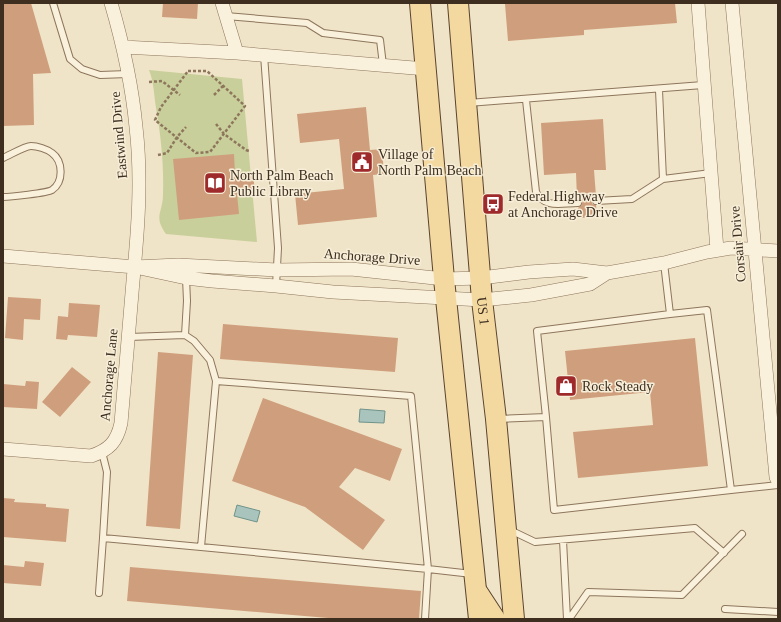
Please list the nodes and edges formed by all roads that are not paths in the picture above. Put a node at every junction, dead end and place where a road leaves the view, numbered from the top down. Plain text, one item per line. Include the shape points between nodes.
1 (54, 3) edge
2 (111, 3) edge
3 (420, 3) edge
4 (458, 3) edge
5 (698, 3) edge
6 (732, 3) edge
7 (224, 9) edge
8 (123, 47) junction
9 (236, 53) junction
10 (264, 55) junction
11 (383, 65) junction
12 (426, 69) junction
13 (128, 74) junction
14 (704, 85) junction
15 (659, 90) junction
16 (526, 100) junction
17 (467, 103) junction
18 (3, 158) edge
19 (711, 173) junction
20 (663, 179) junction
21 (3, 197) edge
22 (596, 201) dead end
23 (578, 203) dead end
24 (754, 249) junction
25 (717, 250) junction
26 (778, 251) edge
27 (3, 256) edge
28 (664, 263) junction
29 (135, 266) junction
30 (277, 270) junction
31 (607, 273) junction
32 (186, 278) junction
33 (481, 278) junction
34 (444, 279) junction
35 (276, 286) junction
36 (446, 299) junction
37 (482, 300) junction
38 (670, 314) junction
39 (185, 335) junction
40 (129, 337) junction
41 (216, 380) junction
42 (546, 417) junction
43 (496, 419) junction
44 (3, 449) edge
45 (102, 452) junction
46 (776, 462) edge
47 (778, 481) edge
48 (778, 485) edge
49 (731, 490) junction
50 (506, 528) junction
51 (742, 534) dead end
52 (103, 538) junction
53 (563, 540) junction
54 (201, 548) junction
55 (724, 553) junction
56 (428, 569) junction
57 (476, 582) junction
58 (99, 593) dead end
59 (725, 609) dead end
60 (778, 612) edge
61 (425, 619) edge
62 (479, 619) edge
63 (495, 619) edge
64 (514, 619) edge
65 (568, 619) edge

1 - 13 lane via 70,59 82,69 100,75
2 - 8 street, Eastwind Drive
3 - 12 main road
4 - 17 main road, US 1 / US 1
5 - 14 street
6 - 24 street, Corsair Drive
7 - 9 street
7 - 11 lane via 307,23 323,33 380,40
8 - 9 street
8 - 13 street, Eastwind Drive
9 - 10 street
10 - 11 street
10 - 30 lane via 278,248
11 - 12 street
12 - 34 main road
13 - 29 street, Eastwind Drive via 139,163
14 - 15 lane
14 - 19 street
15 - 16 lane
15 - 20 lane
16 - 17 lane
16 - 23 lane via 536,192 539,198 551,204
17 - 33 main road, US 1 / US 1
18 - 21 lane via 31,146 41,148 52,153 58,161 61,173 59,183 51,191
19 - 20 lane
19 - 25 street
20 - 22 lane via 632,198
24 - 25 street
24 - 26 street
24 - 46 street, Corsair Drive
25 - 28 street
27 - 29 street, Anchorage Drive
28 - 31 street
28 - 38 lane
29 - 30 street, Anchorage Drive via 178,265
29 - 32 street, Anchorage Drive
29 - 40 street, Anchorage Lane
30 - 34 street, Anchorage Drive via 351,269
30 - 35 lane
31 - 33 street, Anchorage Drive via 573,269
31 - 37 street, Anchorage Drive via 590,284 531,295
32 - 35 street, Anchorage Drive
32 - 39 lane
33 - 34 street, Anchorage Drive
33 - 37 main road, US 1 / US 1
34 - 36 main road
35 - 36 street, Anchorage Drive
36 - 37 street, Anchorage Drive
36 - 57 main road
37 - 43 main road, US 1 / US 1
38 - 42 lane via 537,331
38 - 49 lane via 707,310
39 - 40 lane
39 - 41 lane via 194,341 210,360
40 - 45 street, Anchorage Lane via 119,434
41 - 54 lane
41 - 56 lane via 412,396
42 - 43 lane
42 - 49 lane via 554,510
43 - 50 main road, US 1 / US 1
44 - 45 street via 91,456
45 - 52 lane via 107,472
46 - 47 street, Corsair Drive
48 - 49 lane
50 - 53 lane via 536,542
50 - 64 main road, US 1 / US 1
51 - 55 lane
52 - 54 lane
52 - 58 lane
53 - 55 lane via 695,528
53 - 65 lane
54 - 56 lane
55 - 65 lane via 682,595 588,592
56 - 57 lane
56 - 61 lane
57 - 62 main road
57 - 63 main road
59 - 60 lane

